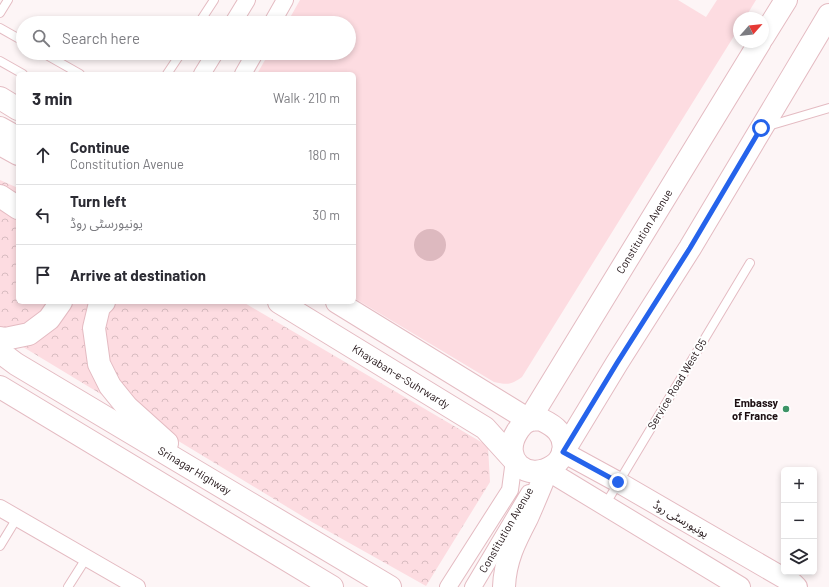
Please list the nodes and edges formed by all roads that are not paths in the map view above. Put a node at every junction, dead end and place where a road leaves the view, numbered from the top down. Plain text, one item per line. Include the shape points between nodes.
1 (8, 0) edge
2 (214, 0) edge
3 (247, 0) edge
4 (285, 0) edge
5 (786, 0) edge
6 (0, 13) edge
7 (829, 15) edge
8 (204, 16) edge
9 (237, 16) edge
10 (276, 16) edge
11 (769, 27) edge
12 (0, 29) edge
13 (16, 38) edge
14 (756, 48) edge
15 (55, 60) edge
16 (177, 60) edge
17 (211, 60) edge
18 (251, 60) edge
19 (0, 61) edge
20 (19, 72) edge
21 (76, 72) edge
22 (169, 72) edge
23 (203, 72) edge
24 (244, 72) edge
25 (0, 98) edge
26 (16, 107) edge
27 (829, 108) edge
28 (0, 128) edge
29 (761, 128) junction
30 (16, 137) edge
31 (0, 144) edge
32 (16, 153) edge
33 (0, 196) edge
34 (16, 207) edge
35 (750, 263) dead end
36 (60, 304) edge
37 (102, 304) edge
38 (282, 304) edge
39 (339, 304) edge
40 (0, 338) edge
41 (0, 352) edge
42 (464, 380) junction
43 (0, 387) edge
44 (450, 406) junction
45 (529, 420) junction
46 (563, 452) junction
47 (514, 460) junction
48 (543, 471) junction
49 (204, 476) junction
50 (618, 482) junction
51 (605, 504) junction
52 (0, 508) edge
53 (17, 518) junction
54 (0, 546) edge
55 (86, 557) junction
56 (68, 587) edge
57 (137, 587) edge
58 (332, 587) edge
59 (390, 587) edge
60 (448, 587) edge
61 (473, 587) edge
62 (504, 587) edge
63 (740, 587) edge
64 (797, 587) edge

1 - 6 lane
2 - 8 lane
3 - 9 street
4 - 10 street
5 - 11 main road
7 - 29 main road
12 - 13 lane
14 - 45 main road, Constitution Avenue
15 - 21 lane
16 - 22 lane
17 - 23 street
18 - 24 street
19 - 20 lane
25 - 26 main road
27 - 29 lane
28 - 30 main road
29 - 46 main road
31 - 32 main road
33 - 34 main road
35 - 50 lane, Service Road West G5
36 - 40 main road via 49,319 29,334
37 - 49 main road via 94,328 99,364 110,386 127,407
38 - 44 main road, Khayaban-e-Suhrwardy
39 - 42 main road
41 - 49 main road, Srinagar Highway
42 - 44 main road
42 - 45 main road
43 - 58 main road
44 - 47 main road, Khayaban-e-Suhrwardy via 485,428
45 - 46 main road via 540,419 558,431 563,443
45 - 47 main road via 520,426 514,436
46 - 48 main road via 557,463
46 - 50 street, یونیورسٹی روڈ
47 - 48 main road via 528,471
47 - 60 street, Constitution Avenue via 510,490
48 - 51 street
48 - 61 street, Constitution Avenue
48 - 62 main road via 540,490 512,547 504,574
49 - 59 main road, Srinagar Highway
50 - 51 lane, Service Road West G5
50 - 64 street, یونیورسٹی روڈ
51 - 63 street
52 - 53 street
53 - 54 lane
53 - 55 street
55 - 56 lane
55 - 57 street

